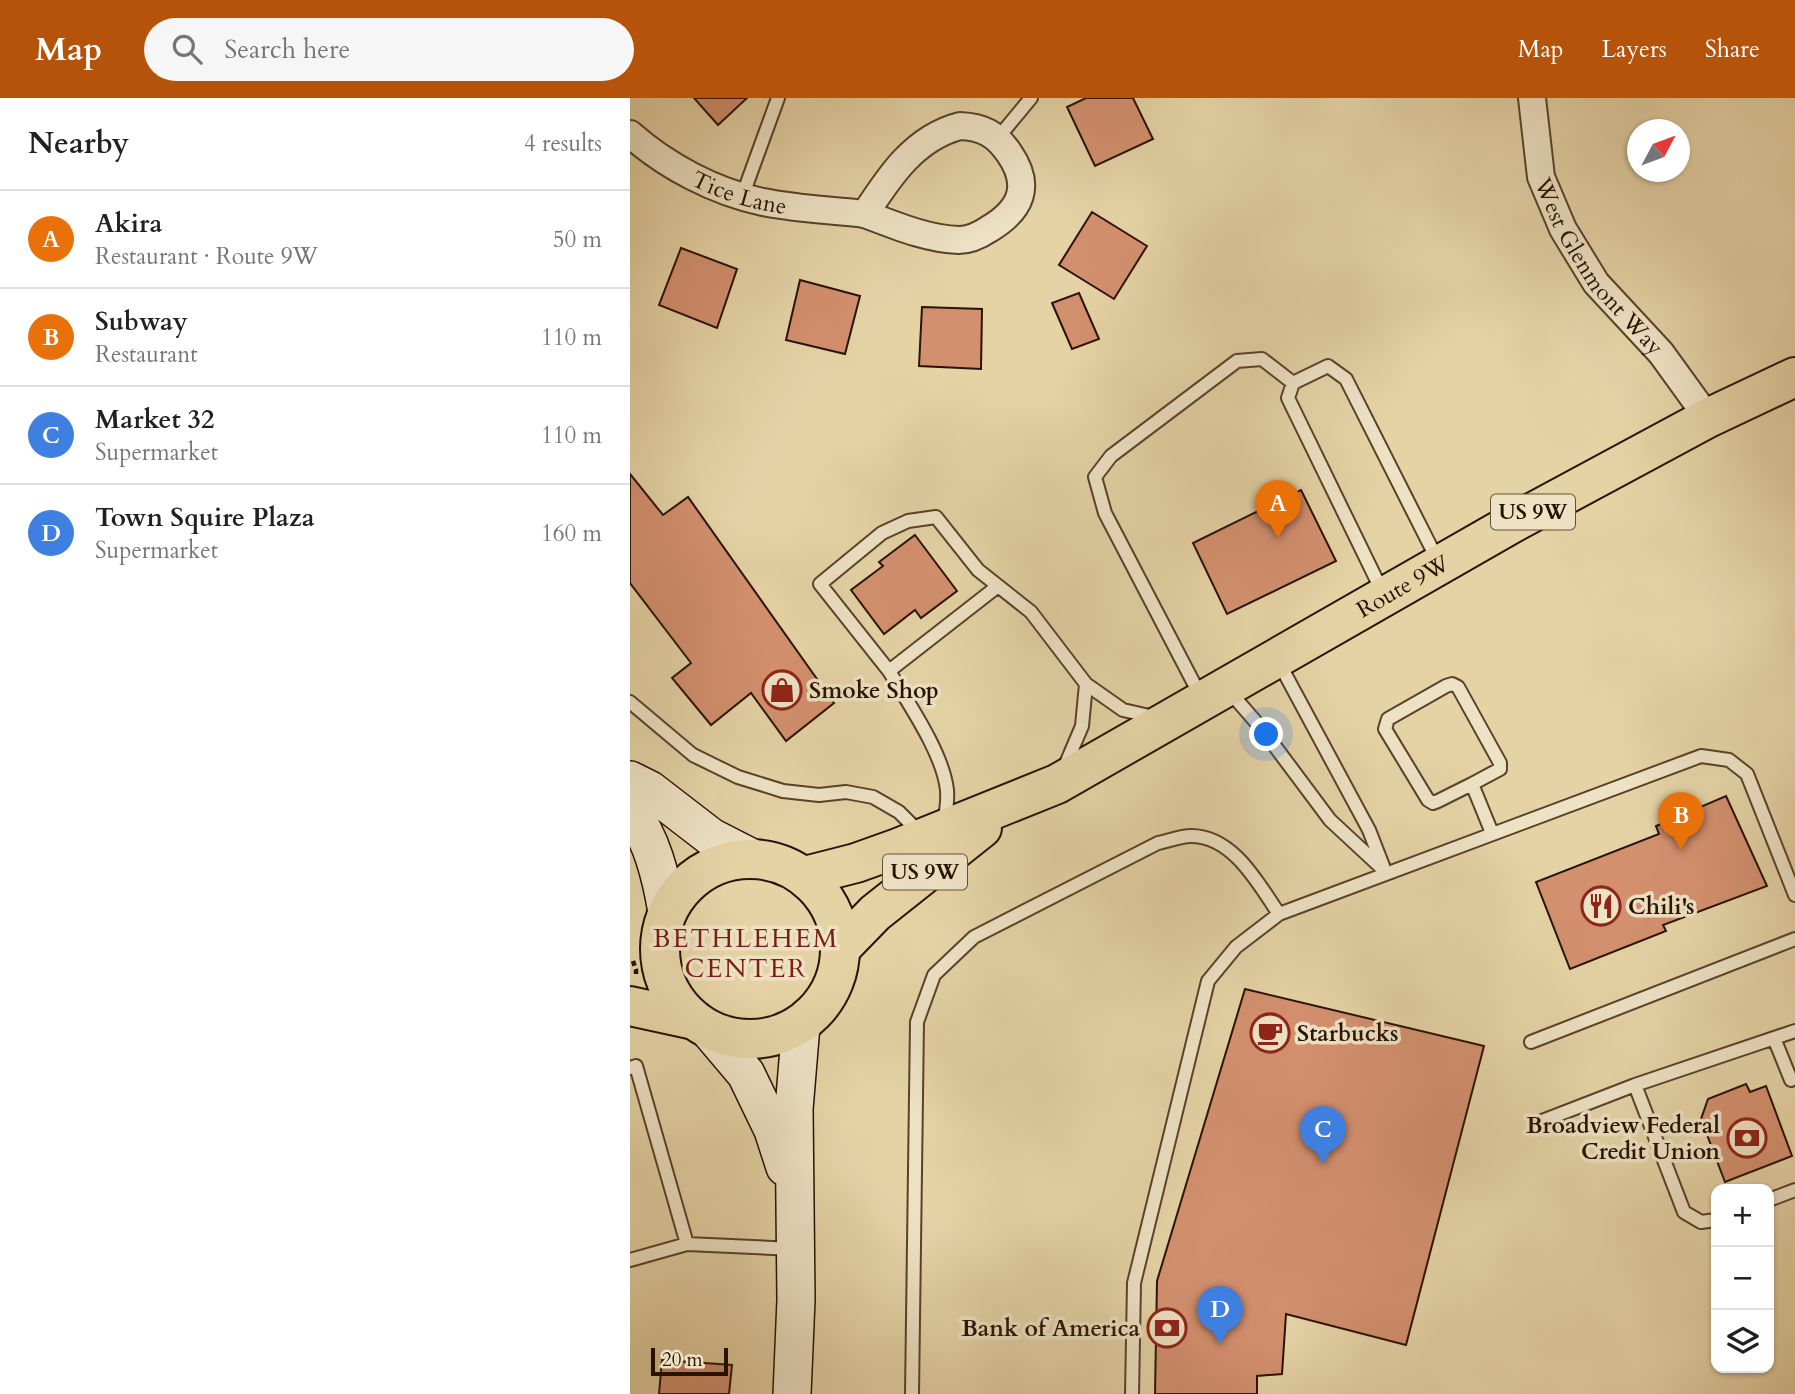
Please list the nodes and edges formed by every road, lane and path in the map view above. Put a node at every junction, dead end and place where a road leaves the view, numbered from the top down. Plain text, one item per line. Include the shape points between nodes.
1 (778, 98) edge
2 (1031, 98) edge
3 (1532, 98) edge
4 (630, 134) edge
5 (997, 139) junction
6 (741, 197) junction
7 (865, 214) junction
8 (1795, 377) edge
9 (1293, 383) junction
10 (1708, 418) junction
11 (1439, 564) junction
12 (998, 586) junction
13 (1384, 595) junction
14 (1276, 657) junction
15 (888, 671) junction
16 (1086, 684) junction
17 (1214, 693) junction
18 (630, 702) edge
19 (1168, 720) junction
20 (630, 780) edge
21 (1057, 784) junction
22 (1472, 784) junction
23 (1014, 803) junction
24 (630, 810) edge
25 (1492, 833) junction
26 (934, 834) junction
27 (752, 858) junction
28 (1386, 872) junction
29 (805, 876) junction
30 (1795, 895) edge
31 (1279, 914) junction
32 (1795, 939) edge
33 (841, 948) junction
34 (643, 956) edge
35 (701, 1025) junction
36 (801, 1025) junction
37 (1795, 1031) edge
38 (1774, 1038) junction
39 (1531, 1042) dead end
40 (1780, 1054) junction
41 (1795, 1063) edge
42 (630, 1068) edge
43 (1791, 1080) dead end
44 (1635, 1085) junction
45 (1542, 1121) dead end
46 (1795, 1190) edge
47 (1774, 1198) edge
48 (796, 1199) junction
49 (1711, 1221) edge
50 (687, 1244) junction
51 (794, 1249) junction
52 (630, 1260) edge
53 (792, 1394) edge
54 (912, 1394) edge
55 (1132, 1394) edge

1 - 6 lane
2 - 5 lane
3 - 10 street, West Glenmont Way via 1541,177 1563,229 1596,283 1661,353
4 - 6 street, Tice Lane via 680,169
5 - 7 street via 977,127 942,131 894,170
5 - 7 street, Tice Lane via 1016,163 1021,191 1014,208 983,233 959,240
6 - 7 street, Tice Lane
8 - 10 main road, Route 9W / US 9W
9 - 11 lane via 1328,366 1346,379
9 - 13 lane via 1288,398
9 - 17 lane via 1262,359 1237,361 1111,456 1095,477 1105,513
10 - 11 main road, Route 9W / US 9W
11 - 13 main road, Route 9W / US 9W
12 - 15 lane
12 - 15 lane via 978,570 936,517 908,521 863,547 820,584
12 - 16 lane via 1031,612
13 - 14 main road, Route 9W / US 9W
14 - 17 main road, Route 9W / US 9W
14 - 28 lane
15 - 26 lane via 920,722 943,772 947,805
16 - 19 lane via 1123,710
16 - 21 lane via 1082,726
17 - 19 main road, Route 9W / US 9W
17 - 28 lane via 1262,729 1330,820
18 - 26 lane via 693,755 738,778 783,791 873,797
19 - 21 main road, Route 9W / US 9W
20 - 27 main road via 710,837
21 - 23 main road, Route 9W / US 9W
22 - 22 lane via 1496,772 1500,763 1458,687 1446,686 1388,719 1385,729 1428,800 1433,803
22 - 25 lane
23 - 26 main road, Route 9W / US 9W
23 - 33 main road, Route 9W / US 9W via 867,920
24 - 34 main road via 641,825 661,876
25 - 28 lane
25 - 30 lane via 1701,756 1729,760 1747,774
26 - 29 main road, Route 9W / US 9W
27 - 29 main road via 780,863
27 - 34 main road via 726,861 701,872 681,889
28 - 31 lane
29 - 33 main road via 824,895 837,920
31 - 54 lane via 1247,867 1217,842 1190,836 1158,843 974,937 934,975 918,1022
31 - 55 lane via 1236,947 1208,981 1134,1283
32 - 39 lane
33 - 36 main road via 837,978 823,1004
34 - 35 main road
34 - 35 main road via 660,956 665,980 677,1002
35 - 36 main road via 730,1038 755,1040
35 - 48 main road via 746,1074 773,1130
36 - 48 main road via 794,1109
37 - 38 lane
38 - 40 lane
38 - 44 lane
40 - 41 lane
40 - 43 lane
42 - 50 lane via 636,1066
44 - 45 lane
44 - 49 lane via 1684,1212 1701,1222
46 - 47 lane
48 - 51 main road
50 - 51 lane
50 - 52 lane
51 - 53 main road

